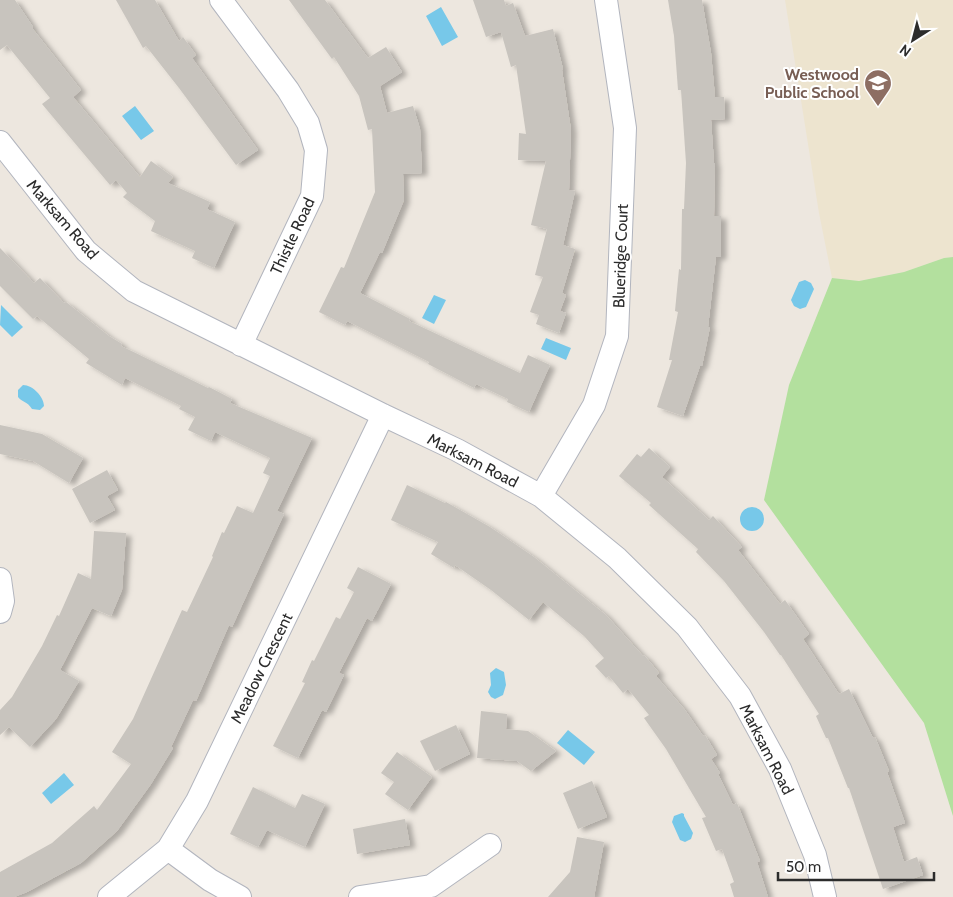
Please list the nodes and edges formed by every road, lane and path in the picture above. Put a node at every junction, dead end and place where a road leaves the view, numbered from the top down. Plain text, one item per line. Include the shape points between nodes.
1 (221, 0) edge
2 (606, 0) edge
3 (4, 156) edge
4 (241, 344) junction
5 (383, 415) junction
6 (540, 496) junction
7 (0, 579) edge
8 (0, 612) edge
9 (490, 844) dead end
10 (168, 849) junction
11 (109, 897) edge
12 (240, 897) edge
13 (360, 897) edge
14 (825, 897) edge

1 - 4 street, Thistle Road via 288,90 308,123 316,150 312,196
2 - 6 street, Blueridge Court via 625,128 617,336 594,405
3 - 4 street, Marksam Road via 86,251 134,291
4 - 5 street, Marksam Road
5 - 6 street, Marksam Road via 457,450
5 - 10 street, Meadow Crescent via 197,801
6 - 14 street, Marksam Road via 617,558 687,627 740,696 780,769 815,855
7 - 8 street via 3,601
9 - 13 street via 431,886
10 - 11 street, Meadow Crescent
10 - 12 street

